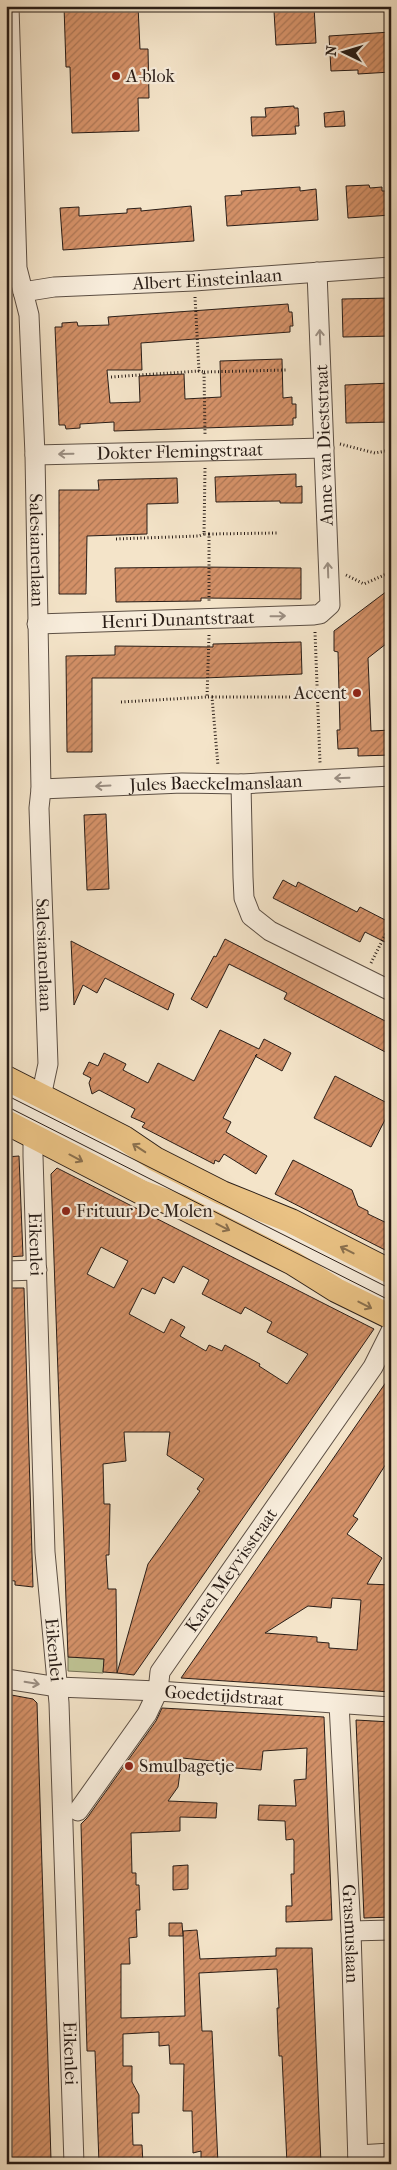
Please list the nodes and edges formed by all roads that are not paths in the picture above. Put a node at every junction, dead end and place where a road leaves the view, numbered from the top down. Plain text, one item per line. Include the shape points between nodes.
1 (9, 6) edge
2 (9, 111) edge
3 (391, 267) edge
4 (317, 272) junction
5 (23, 292) junction
6 (324, 448) junction
7 (35, 455) junction
8 (317, 614) joint
9 (37, 624) junction
10 (391, 776) edge
11 (240, 784) junction
12 (41, 788) junction
13 (391, 991) edge
14 (6, 1078) edge
15 (6, 1100) edge
16 (38, 1116) junction
17 (6, 1122) edge
18 (37, 1270) junction
19 (6, 1271) edge
20 (391, 1272) edge
21 (391, 1295) edge
22 (391, 1317) edge
23 (391, 1331) edge
24 (6, 1678) edge
25 (58, 1687) junction
26 (158, 1691) junction
27 (339, 1704) junction
28 (391, 1707) edge
29 (78, 1811) dead end
30 (391, 1930) edge
31 (351, 1931) junction
32 (391, 2153) edge
33 (358, 2159) edge
34 (74, 2164) edge

1 - 2 street, Salesianenlaan
2 - 5 street, Salesianenlaan via 17,268
3 - 4 street, Albert Einsteinlaan
4 - 5 street, Albert Einsteinlaan via 54,286
6 -> 4 street, Anne van Dieststraat
5 - 7 street, Salesianenlaan via 29,315
6 -> 7 street, Dokter Flemingstraat
8 -> 6 street, Anne van Dieststraat via 330,605
7 - 9 street, Salesianenlaan
9 -> 8 street, Henri Dunantstraat
9 - 12 street, Salesianenlaan
10 -> 11 street, Jules Baeckelmanslaan
11 -> 12 street, Jules Baeckelmanslaan
11 - 13 street via 244,891 251,916 270,931
12 - 16 street, Salesianenlaan via 39,808 48,1064
14 - 16 main road
15 - 16 street
16 - 17 main road
16 - 18 street, Eikenlei
20 -> 16 main road via 291,1221 222,1193 155,1159 124,1138
16 - 21 street
16 -> 22 main road via 141,1192 182,1207 293,1262 336,1290
18 - 19 street
18 - 25 street, Eikenlei via 45,1552
23 - 26 street, Karel Meyvisstraat via 373,1367 160,1672
24 -> 25 street, Goedetijdstraat
25 - 26 street, Goedetijdstraat
25 - 34 street, Eikenlei
26 - 27 street, Goedetijdstraat
26 - 29 street, Karel Meyvisstraat via 147,1714
27 - 28 street, Goedetijdstraat
27 - 31 street, Grasmuslaan
30 - 31 street
31 - 33 street, Grasmuslaan
32 - 33 street

